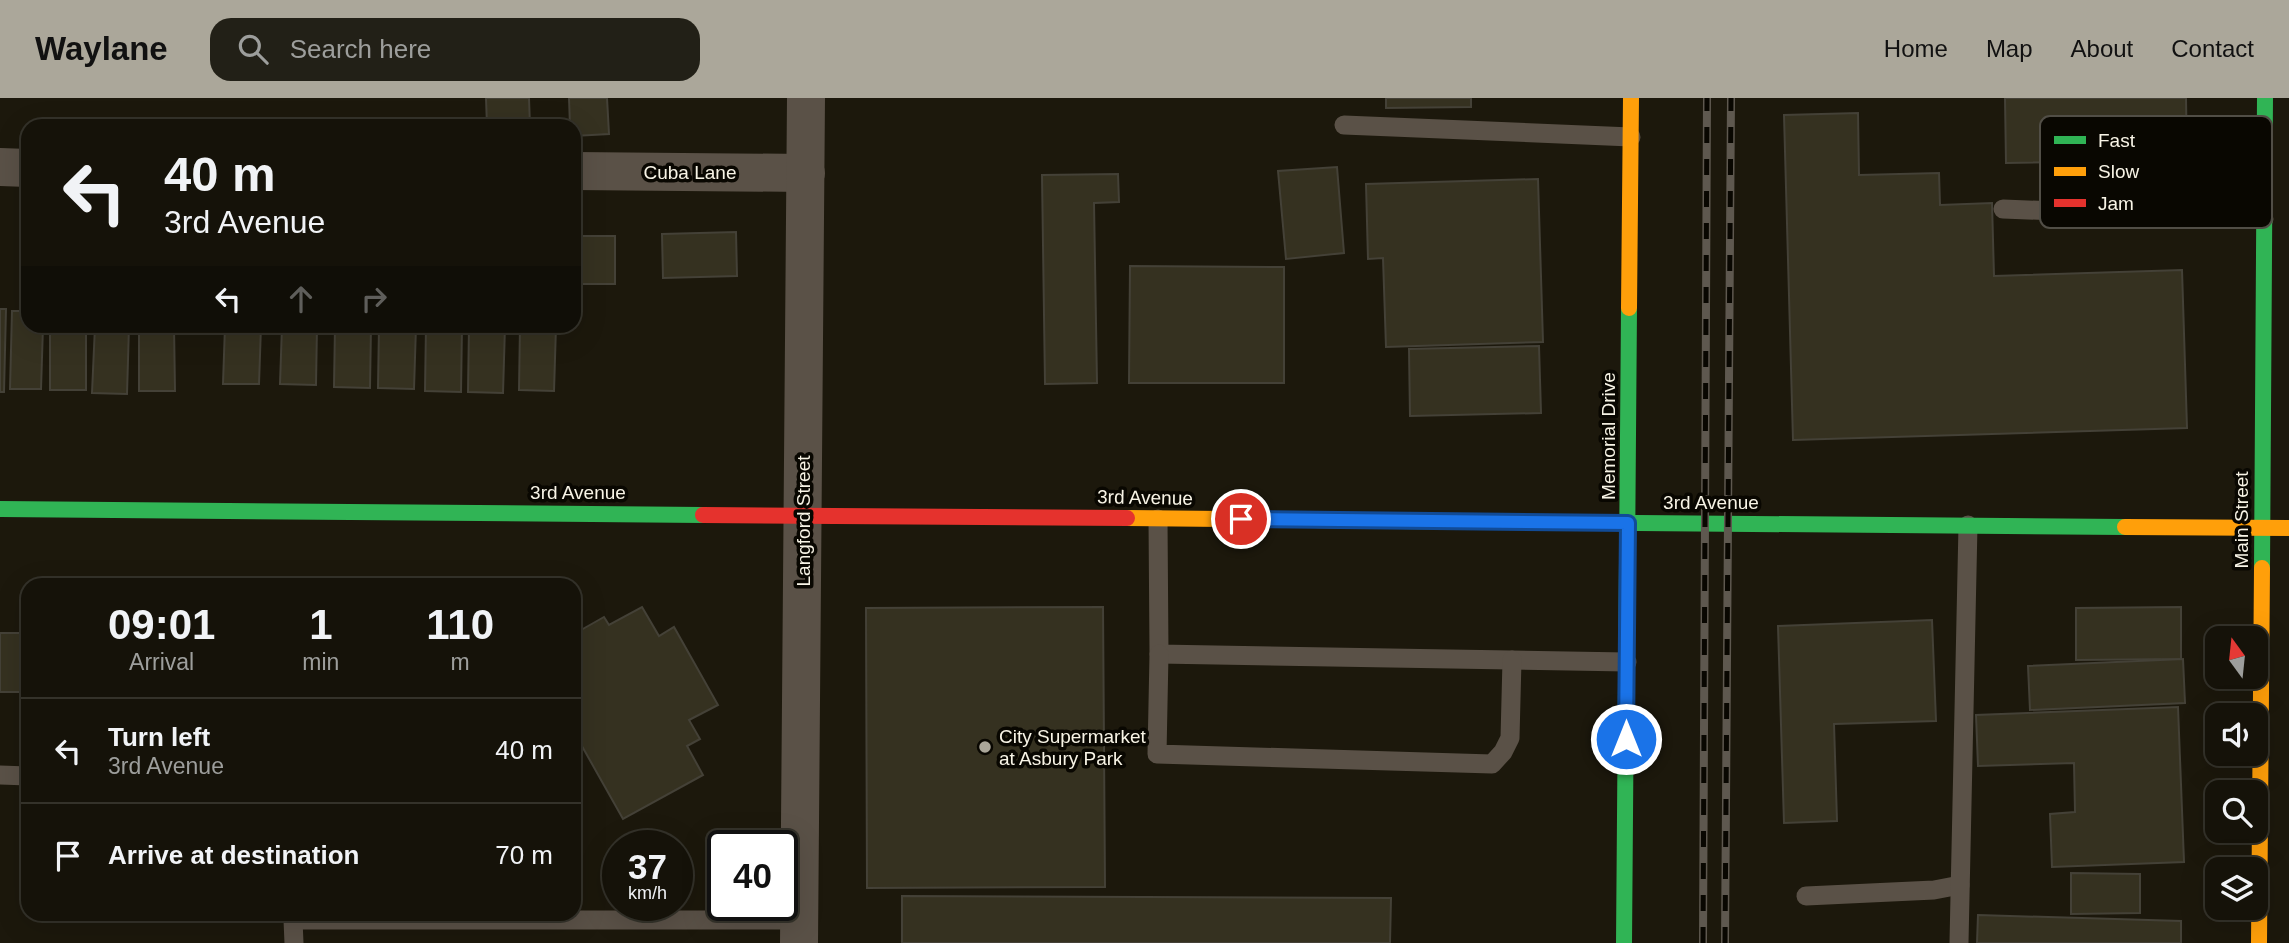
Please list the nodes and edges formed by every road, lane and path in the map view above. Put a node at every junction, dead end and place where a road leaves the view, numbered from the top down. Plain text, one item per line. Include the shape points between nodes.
1 (806, 98) edge
2 (1632, 98) edge
3 (2265, 98) edge
4 (2265, 116) edge
5 (1344, 125) dead end
6 (1631, 137) junction
7 (0, 167) edge
8 (21, 167) edge
9 (581, 171) edge
10 (806, 173) junction
11 (2003, 209) dead end
12 (2040, 210) edge
13 (2264, 228) edge
14 (0, 509) edge
15 (803, 515) junction
16 (1158, 519) junction
17 (1628, 523) junction
18 (1968, 525) junction
19 (2262, 528) junction
20 (2289, 528) edge
21 (1159, 654) junction
22 (1513, 660) junction
23 (1627, 662) junction
24 (0, 775) edge
25 (21, 776) edge
26 (1960, 885) junction
27 (1806, 896) dead end
28 (293, 921) edge
29 (335, 921) edge
30 (799, 932) edge
31 (294, 943) edge
32 (1624, 943) edge
33 (1959, 943) edge
34 (2259, 943) edge

1 - 10 street, Langford Street
2 - 6 street, Memorial Drive
3 - 4 street, Main Street
5 - 6 lane
6 - 17 street, Memorial Drive
7 - 8 street
9 - 10 street, Cuba Lane
10 - 15 street, Langford Street
11 - 12 lane
13 - 19 street, Main Street
14 - 15 street, 3rd Avenue
15 - 16 street, 3rd Avenue
15 - 30 street, Langford Street
16 - 17 street, 3rd Avenue
16 - 21 lane
17 - 18 street, 3rd Avenue
17 - 23 street, Memorial Drive
18 - 19 street, 3rd Avenue
18 - 26 lane
19 - 20 street, 3rd Avenue
19 - 34 street, Main Street
21 - 22 lane
21 - 22 lane via 1157,754 1492,764 1510,738
22 - 23 lane
23 - 32 street, Memorial Drive
24 - 25 lane
26 - 27 lane
26 - 33 lane
28 - 31 lane
29 - 30 lane

